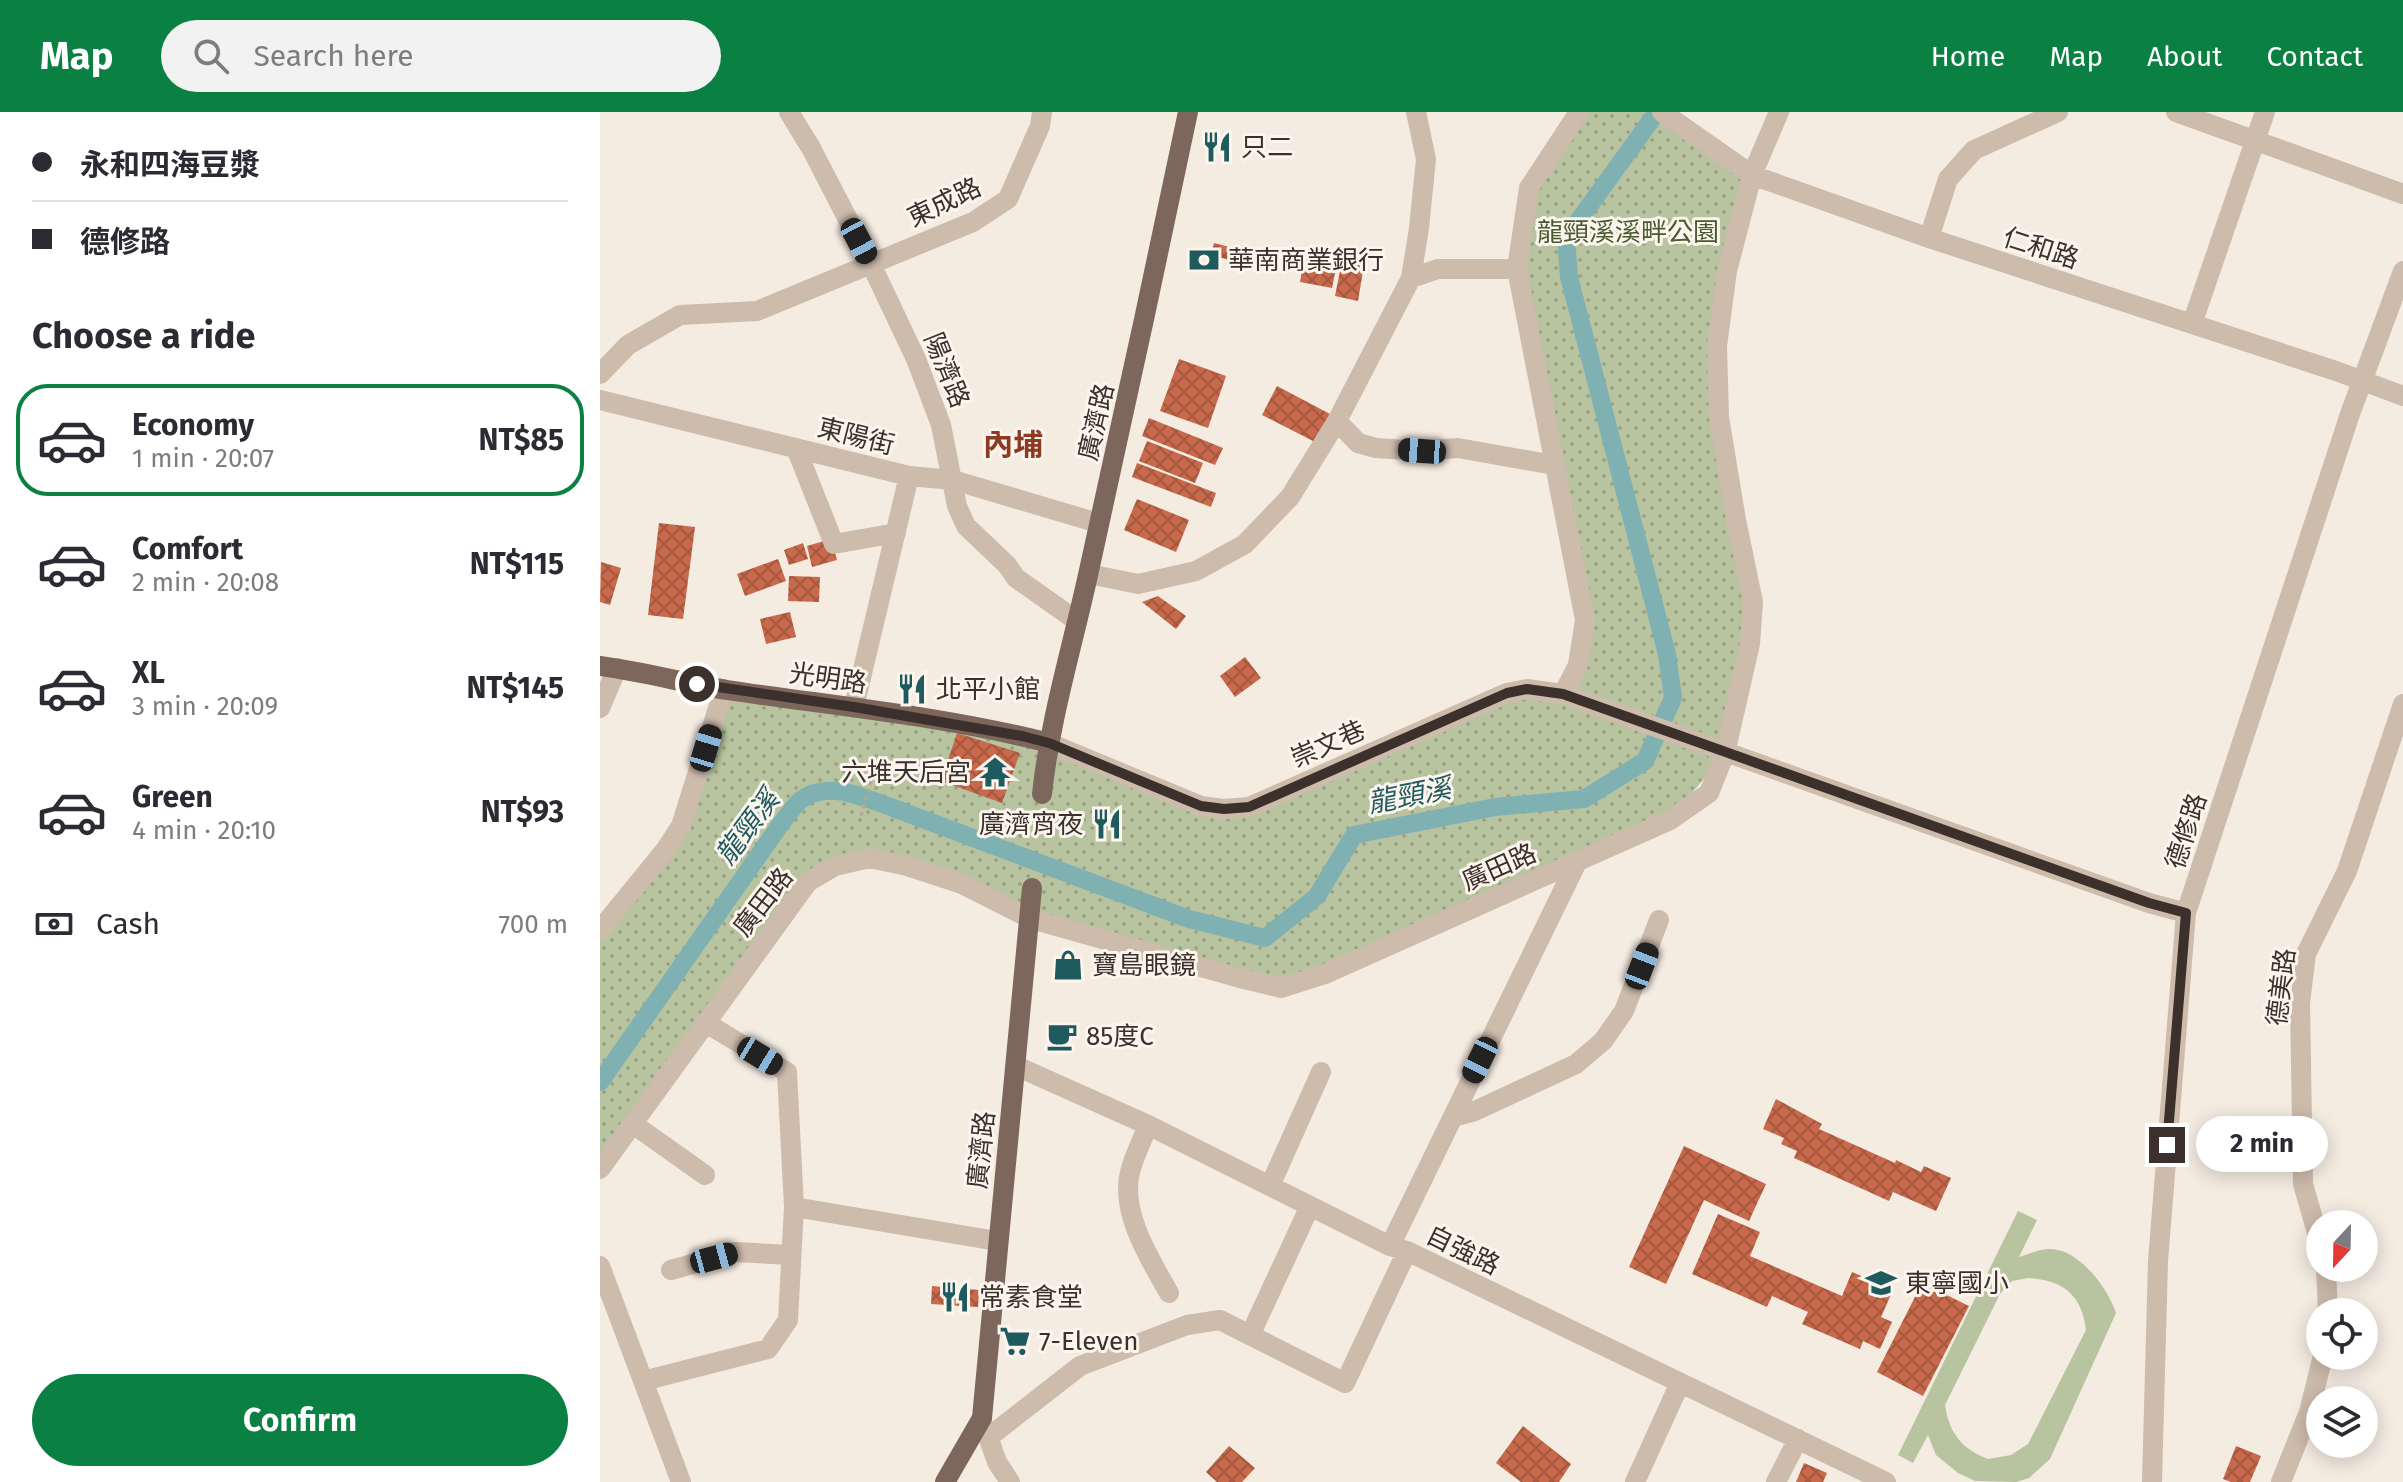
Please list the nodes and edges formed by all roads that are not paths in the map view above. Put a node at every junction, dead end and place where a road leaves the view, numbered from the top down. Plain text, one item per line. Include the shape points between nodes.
1 (789, 112) edge
2 (1042, 112) edge
3 (1188, 112) edge
4 (1416, 112) edge
5 (1579, 112) edge
6 (1779, 112) edge
7 (2058, 112) edge
8 (2176, 112) edge
9 (2265, 112) edge
10 (1675, 118) edge
11 (2253, 140) junction
12 (1752, 175) junction
13 (2403, 194) edge
14 (1929, 238) junction
15 (871, 264) junction
16 (1517, 269) junction
17 (2403, 271) edge
18 (1411, 278) junction
19 (2192, 324) junction
20 (600, 374) edge
21 (2364, 381) junction
22 (2403, 396) edge
23 (600, 400) edge
24 (1337, 421) junction
25 (796, 448) junction
26 (1554, 465) junction
27 (909, 476) junction
28 (953, 480) junction
29 (1098, 523) junction
30 (896, 533) junction
31 (1089, 574) junction
32 (1077, 621) junction
33 (609, 667) edge
34 (724, 689) junction
35 (1563, 694) junction
36 (2403, 704) edge
37 (854, 707) junction
38 (600, 708) edge
39 (1049, 743) junction
40 (1725, 753) junction
41 (1042, 794) dead end
42 (1577, 862) junction
43 (1032, 888) dead end
44 (2186, 913) junction
45 (1031, 919) junction
46 (1659, 920) dead end
47 (600, 930) edge
48 (706, 1023) junction
49 (1016, 1066) junction
50 (1321, 1072) dead end
51 (1453, 1117) junction
52 (633, 1124) junction
53 (1148, 1125) junction
54 (600, 1169) edge
55 (705, 1175) dead end
56 (1270, 1186) junction
57 (1310, 1206) junction
58 (794, 1207) junction
59 (2310, 1210) edge
60 (997, 1241) junction
61 (1399, 1249) junction
62 (791, 1255) junction
63 (600, 1266) edge
64 (671, 1270) dead end
65 (1169, 1293) dead end
66 (1253, 1329) dead end
67 (2320, 1370) edge
68 (643, 1381) junction
69 (1680, 1383) junction
70 (985, 1428) junction
71 (1798, 1439) junction
72 (681, 1482) edge
73 (945, 1482) edge
74 (1010, 1482) edge
75 (1635, 1482) edge
76 (1776, 1482) edge
77 (1886, 1482) edge
78 (2152, 1482) edge
79 (2281, 1482) edge

1 - 15 street, 陽濟路
2 - 15 street, 東成路 via 1008,199 973,222
3 - 29 main road, 廣濟路
4 - 18 street via 1426,159
5 - 16 street via 1529,188
6 - 12 street, 廣田路
7 - 14 street via 1974,150 1948,179
8 - 11 street
9 - 11 street
10 - 12 street, 仁和路
11 - 13 street
11 - 19 street
12 - 14 street, 仁和路
12 - 40 street, 廣田路 via 1727,271 1717,346 1719,417 1753,602 1750,644
14 - 19 street, 仁和路
15 - 20 street, 東成路 via 757,311 680,315 628,345
15 - 28 street, 陽濟路 via 916,359 941,425
16 - 18 street via 1438,269
16 - 26 street
17 - 21 street, 德修路
18 - 24 street
19 - 21 street, 仁和路
21 - 22 street, 仁和路
21 - 44 street, 德修路
23 - 25 street, 東陽街
24 - 26 street via 1358,443 1376,448 1458,448
24 - 31 street via 1290,497 1245,544 1196,571 1138,584
25 - 27 street, 東陽街
25 - 30 street via 834,544
26 - 35 street via 1585,620 1578,665
27 - 28 street, 東陽街
27 - 30 street
28 - 29 street, 東陽街
28 - 32 street, 陽濟路 via 966,526 1016,578
29 - 31 main road, 廣濟路
30 - 37 street
31 - 32 main road, 廣濟路
32 - 39 main road, 廣濟路
33 - 34 main road, 光明路
33 - 38 street
34 - 37 main road, 光明路
34 - 47 street via 681,826
35 - 39 street, 崇文巷 via 1527,689 1507,693 1249,807 1201,806
35 - 40 street, 崇文巷
36 - 59 street, 德美路 via 2347,871 2306,954 2300,1003 2303,1184
37 - 39 main road, 光明路
39 - 41 main road, 廣濟路
40 - 42 street, 廣田路 via 1709,793 1670,820
40 - 44 street, 崇文巷
42 - 45 street, 廣田路 via 1325,974 1281,988
42 - 51 street
43 - 45 main road, 廣濟路
44 - 78 street, 德修路 via 2158,1261
45 - 48 street, 廣田路 via 962,884 907,866 870,858 835,866 808,882
45 - 49 main road, 廣濟路
46 - 51 street via 1624,1011 1603,1041 1576,1064
48 - 52 street, 廣田路
48 - 58 street via 787,1072
49 - 53 street, 自強路
49 - 60 main road, 廣濟路
50 - 56 street
51 - 61 street
52 - 54 street, 廣田路
52 - 55 street
53 - 56 street, 自強路
53 - 65 street via 1129,1174 1128,1202
56 - 57 street, 自強路
57 - 61 street, 自強路
57 - 66 street
58 - 60 street
58 - 62 street
60 - 70 main road, 廣濟路
61 - 69 street, 自強路
61 - 70 street via 1345,1383 1220,1320 1187,1325 1080,1366
62 - 64 street via 736,1252
62 - 68 street via 788,1320 768,1349
63 - 68 street
67 - 79 street
68 - 72 street
69 - 71 street, 自強路
69 - 75 street
70 - 73 main road
70 - 74 street
71 - 76 street
71 - 77 street, 自強路

